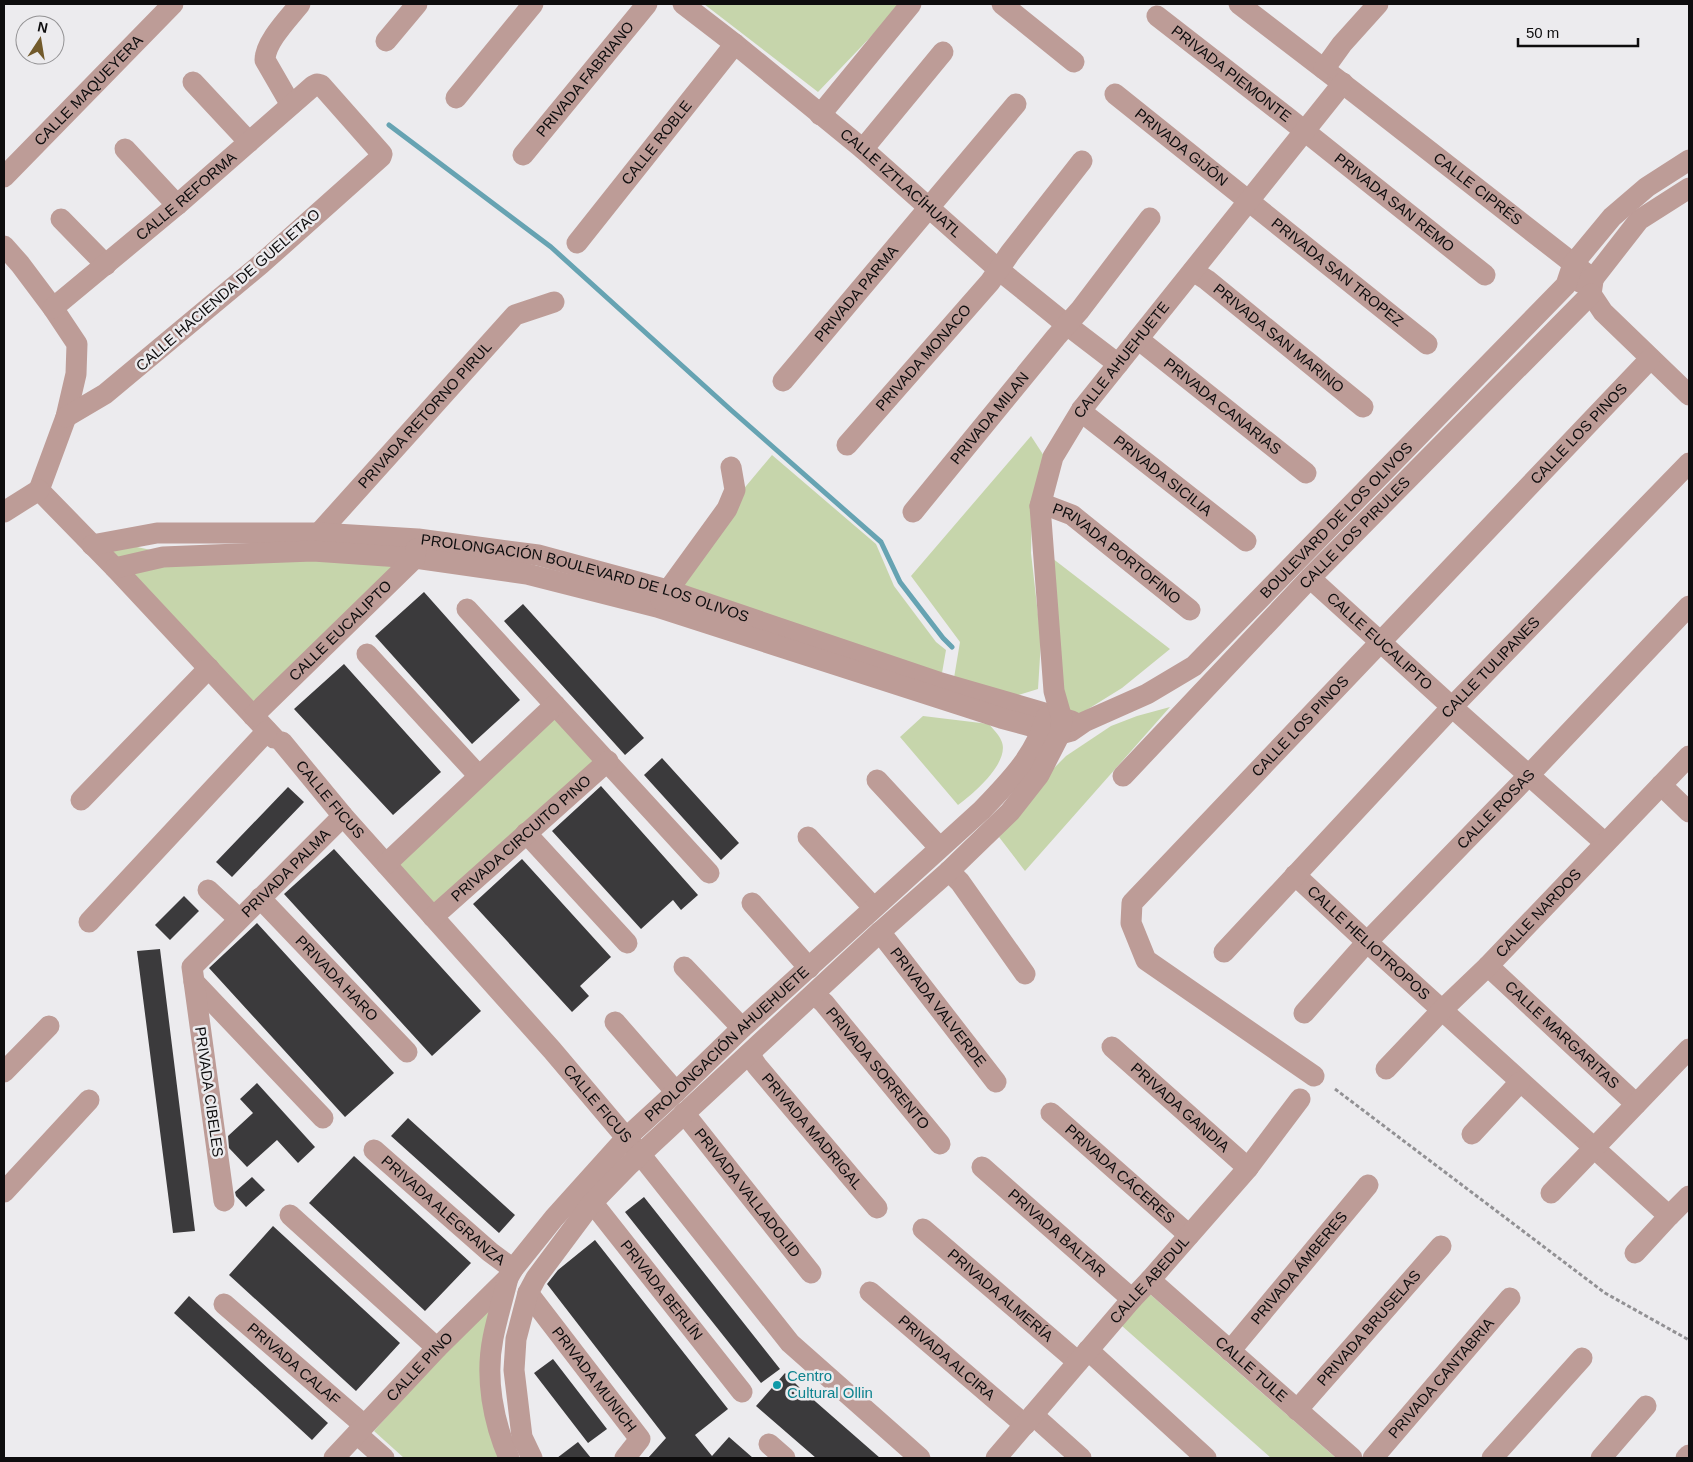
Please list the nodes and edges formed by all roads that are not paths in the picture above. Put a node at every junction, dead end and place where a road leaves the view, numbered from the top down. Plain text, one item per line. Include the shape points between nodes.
1 (173, 4) edge
2 (300, 4) edge
3 (417, 4) edge
4 (532, 4) edge
5 (647, 4) edge
6 (683, 4) edge
7 (911, 4) edge
8 (1002, 4) edge
9 (1378, 4) edge
10 (1248, 6) edge
11 (1157, 16) dead end
12 (386, 41) dead end
13 (735, 44) junction
14 (943, 52) dead end
15 (1074, 62) dead end
16 (1324, 69) junction
17 (194, 82) dead end
18 (1343, 83) junction
19 (1115, 94) dead end
20 (456, 98) dead end
21 (1016, 104) dead end
22 (291, 105) junction
23 (820, 115) junction
24 (1304, 131) junction
25 (249, 142) junction
26 (125, 149) dead end
27 (863, 149) junction
28 (382, 154) joint
29 (523, 155) dead end
30 (1689, 160) edge
31 (1082, 161) dead end
32 (4, 177) edge
33 (1689, 188) edge
34 (1248, 200) junction
35 (177, 206) junction
36 (930, 208) junction
37 (1150, 218) dead end
38 (61, 219) dead end
39 (577, 243) dead end
40 (4, 246) edge
41 (1572, 264) junction
42 (106, 265) junction
43 (999, 270) junction
44 (1193, 271) junction
45 (1485, 275) dead end
46 (1566, 285) junction
47 (1592, 286) junction
48 (554, 302) dead end
49 (54, 308) junction
50 (1067, 325) junction
51 (1138, 339) junction
52 (1427, 344) dead end
53 (1650, 359) junction
54 (1118, 364) junction
55 (783, 382) dead end
56 (1689, 395) edge
57 (1363, 406) dead end
58 (1082, 409) junction
59 (66, 417) junction
60 (847, 445) dead end
61 (1689, 464) edge
62 (731, 467) dead end
63 (1306, 473) dead end
64 (39, 490) junction
65 (1040, 506) junction
66 (4, 512) edge
67 (913, 512) dead end
68 (1246, 541) dead end
69 (316, 542) junction
70 (92, 545) junction
71 (416, 549) junction
72 (115, 568) junction
73 (1310, 578) junction
74 (662, 598) junction
75 (1689, 606) edge
76 (467, 609) dead end
77 (1190, 610) dead end
78 (1380, 642) junction
79 (366, 654) dead end
80 (209, 668) junction
81 (550, 699) junction
82 (1452, 707) junction
83 (1053, 725) junction
84 (269, 731) junction
85 (1689, 756) edge
86 (613, 768) junction
87 (472, 769) junction
88 (1529, 775) junction
89 (1123, 776) dead end
90 (877, 780) dead end
91 (1662, 785) junction
92 (80, 800) dead end
93 (1689, 812) edge
94 (343, 816) junction
95 (808, 837) dead end
96 (531, 838) junction
97 (1605, 843) junction
98 (939, 847) junction
99 (386, 864) junction
100 (949, 871) junction
101 (709, 873) dead end
102 (1295, 875) junction
103 (208, 890) dead end
104 (263, 901) junction
105 (752, 903) dead end
106 (873, 907) junction
107 (433, 917) junction
108 (89, 922) dead end
109 (234, 924) junction
110 (880, 932) junction
111 (1367, 942) junction
112 (627, 943) dead end
113 (1224, 952) dead end
114 (1488, 966) junction
115 (684, 967) dead end
116 (809, 968) junction
117 (1025, 974) dead end
118 (194, 982) junction
119 (814, 994) junction
120 (1442, 1010) junction
121 (1304, 1013) dead end
122 (615, 1022) dead end
123 (48, 1026) dead end
124 (742, 1028) junction
125 (1112, 1047) dead end
126 (1689, 1049) edge
127 (407, 1052) dead end
128 (749, 1054) junction
129 (1386, 1069) dead end
130 (4, 1072) edge
131 (1314, 1076) dead end
132 (996, 1082) dead end
133 (1520, 1082) junction
134 (676, 1092) junction
135 (1300, 1099) dead end
136 (89, 1100) dead end
137 (1636, 1104) junction
138 (684, 1113) junction
139 (1051, 1113) dead end
140 (323, 1118) dead end
141 (1472, 1134) dead end
142 (626, 1138) junction
143 (940, 1144) dead end
144 (1594, 1148) junction
145 (374, 1150) dead end
146 (640, 1154) junction
147 (982, 1167) dead end
148 (1248, 1168) junction
149 (7, 1182) edge
150 (1368, 1184) dead end
151 (1552, 1193) dead end
152 (586, 1196) junction
153 (1689, 1196) edge
154 (224, 1202) dead end
155 (877, 1208) dead end
156 (290, 1215) dead end
157 (1669, 1216) junction
158 (923, 1229) dead end
159 (1189, 1235) junction
160 (1441, 1246) dead end
161 (1635, 1253) dead end
162 (811, 1272) dead end
163 (511, 1274) junction
164 (1150, 1280) junction
165 (870, 1292) dead end
166 (532, 1296) junction
167 (1510, 1298) dead end
168 (1132, 1299) junction
169 (224, 1304) dead end
170 (438, 1348) junction
171 (1230, 1351) junction
172 (1083, 1356) junction
173 (1582, 1358) dead end
174 (742, 1392) dead end
175 (1646, 1406) dead end
176 (1297, 1410) junction
177 (1029, 1420) junction
178 (360, 1429) junction
179 (1689, 1455) edge
180 (334, 1458) edge
181 (384, 1458) edge
182 (509, 1458) edge
183 (532, 1458) edge
184 (625, 1458) edge
185 (920, 1458) edge
186 (996, 1458) edge
187 (1081, 1458) edge
188 (1206, 1458) edge
189 (1352, 1458) edge
190 (1373, 1458) edge
191 (1492, 1458) edge
192 (1601, 1458) edge
193 (1686, 1458) edge

1 - 32 street, CALLE MAQUEYERA
2 - 22 street via 271,42 264,60
3 - 12 street
4 - 20 street
5 - 29 street, PRIVADA FABRIANO
6 - 13 street, CALLE IZTLACÍHUATL
7 - 23 street
8 - 15 street
9 - 16 street
10 - 16 street, CALLE CIPRÉS
11 - 24 street, PRIVADA PIEMONTE
13 - 23 street, CALLE IZTLACÍHUATL
13 - 39 street, CALLE ROBLE
14 - 27 street
16 - 18 street, CALLE CIPRÉS
17 - 25 street
18 - 24 street, CALLE AHUEHUETE
18 - 41 street, CALLE CIPRÉS
19 - 34 street, PRIVADA GIJÓN
21 - 36 street, PRIVADA PARMA
22 - 25 street, CALLE REFORMA
22 - 28 street, CALLE REFORMA via 313,86 321,85
23 - 27 street, CALLE IZTLACÍHUATL
24 - 34 street, CALLE AHUEHUETE
24 - 45 street, PRIVADA SAN REMO
25 - 35 street, CALLE REFORMA
26 - 35 street
27 - 36 street, CALLE IZTLACÍHUATL
28 - 59 street, CALLE HACIENDA DE GUELETAO via 261,264 105,394
30 - 41 street, BOULEVARD DE LOS OLIVOS via 1646,187 1612,217
31 - 43 street, PRIVADA MONACO
33 - 47 street via 1639,220
34 - 44 street, CALLE AHUEHUETE
34 - 52 street, PRIVADA SAN TROPEZ
35 - 42 street, CALLE REFORMA
36 - 43 street, CALLE IZTLACÍHUATL
36 - 55 street, PRIVADA PARMA
37 - 50 street, PRIVADA MILAN
38 - 42 street
40 - 49 street
41 - 46 street, BOULEVARD DE LOS OLIVOS
41 - 47 street, CALLE CIPRÉS
42 - 49 street, CALLE REFORMA
43 - 50 street, CALLE IZTLACÍHUATL
43 - 60 street, PRIVADA MONACO
44 - 51 street, CALLE AHUEHUETE
44 - 57 street, PRIVADA SAN MARINO
46 - 47 street
46 - 83 street, BOULEVARD DE LOS OLIVOS via 1194,666 1147,694 1071,731
47 - 53 street, CALLE CIPRÉS via 1603,312
47 - 73 street, CALLE LOS PIRULES
48 - 69 street, PRIVADA RETORNO PIRUL via 514,315
49 - 59 street via 76,344 76,374
50 - 54 street, CALLE IZTLACÍHUATL
50 - 67 street, PRIVADA MILAN
51 - 54 street, CALLE AHUEHUETE
51 - 63 street, PRIVADA CANARIAS
53 - 56 street, CALLE CIPRÉS
53 - 78 street, CALLE LOS PINOS
54 - 58 street, CALLE AHUEHUETE
58 - 65 street, CALLE AHUEHUETE via 1054,457
58 - 68 street, PRIVADA SICILIA
59 - 64 street
61 - 82 street, CALLE TULIPANES
62 - 74 street via 735,490 727,509
64 - 66 street
64 - 70 street, CALLE FICUS
65 - 77 street, PRIVADA PORTOFINO via 1072,515
65 - 83 street, CALLE AHUEHUETE via 1054,691
69 - 70 street, PROLONGACIÓN BOULEVARD DE LOS OLIVOS via 157,533
69 - 71 street, PROLONGACIÓN BOULEVARD DE LOS OLIVOS
69 - 72 street, PROLONGACIÓN BOULEVARD DE LOS OLIVOS via 163,556
70 - 72 street, CALLE FICUS
71 - 74 street, PROLONGACIÓN BOULEVARD DE LOS OLIVOS via 527,574
71 - 84 street, CALLE EUCALIPTO
72 - 80 street, CALLE FICUS
73 - 78 street, CALLE EUCALIPTO
73 - 89 street, CALLE LOS PIRULES
74 - 83 street, PROLONGACIÓN BOULEVARD DE LOS OLIVOS via 1001,718
75 - 88 street, CALLE ROSAS
76 - 81 street
78 - 82 street, CALLE EUCALIPTO
78 - 131 street, CALLE LOS PINOS via 1132,903 1131,923 1146,960
79 - 87 street
80 - 84 street, CALLE FICUS
80 - 92 street
81 - 86 street
81 - 87 street
82 - 88 street, CALLE EUCALIPTO
82 - 102 street, CALLE TULIPANES
83 - 98 street, PROLONGACIÓN AHUEHUETE via 1018,772 982,810
83 - 100 street, PROLONGACIÓN AHUEHUETE via 1039,775 1010,812
84 - 94 street, CALLE FICUS
84 - 108 street, CALLE EUCALIPTO
85 - 91 street, CALLE NARDOS
86 - 96 street, PRIVADA CIRCUITO PINO
86 - 101 street
87 - 99 street
88 - 97 street, CALLE EUCALIPTO
88 - 111 street, CALLE ROSAS
90 - 98 street
91 - 93 street
91 - 97 street, CALLE NARDOS
94 - 99 street, CALLE FICUS
94 - 104 street, PRIVADA PALMA
95 - 106 street
96 - 107 street, PRIVADA CIRCUITO PINO
96 - 112 street
97 - 114 street, CALLE NARDOS
98 - 106 street, PROLONGACIÓN AHUEHUETE
99 - 107 street, CALLE FICUS
100 - 110 street, PROLONGACIÓN AHUEHUETE
100 - 117 street
102 - 111 street, CALLE HELIOTROPOS
102 - 113 street, CALLE TULIPANES
103 - 109 street
104 - 109 street, PRIVADA PALMA
104 - 127 street, PRIVADA HARO
105 - 116 street
106 - 116 street, PROLONGACIÓN AHUEHUETE
107 - 142 street, CALLE FICUS
109 - 118 street, PRIVADA CIBELES via 192,967
110 - 119 street, PROLONGACIÓN AHUEHUETE
110 - 132 street, PRIVADA VALVERDE
111 - 120 street, CALLE HELIOTROPOS
111 - 121 street, CALLE ROSAS
114 - 120 street, CALLE NARDOS
114 - 137 street, CALLE MARGARITAS
115 - 124 street
116 - 124 street, PROLONGACIÓN AHUEHUETE
118 - 140 street, PRIVADA CIBELES
118 - 154 street, PRIVADA CIBELES
119 - 128 street, PROLONGACIÓN AHUEHUETE
119 - 143 street, PRIVADA SORRENTO
120 - 129 street, CALLE NARDOS
120 - 133 street, CALLE HELIOTROPOS
122 - 134 street
123 - 130 street
124 - 134 street, PROLONGACIÓN AHUEHUETE
125 - 148 street, PRIVADA GANDIA
126 - 137 street
128 - 138 street, PROLONGACIÓN AHUEHUETE
128 - 155 street, PRIVADA MADRIGAL
133 - 141 street
133 - 144 street, CALLE HELIOTROPOS
134 - 142 street, PROLONGACIÓN AHUEHUETE
135 - 148 street, CALLE ABEDUL
136 - 149 street
137 - 144 street
138 - 146 street, PROLONGACIÓN AHUEHUETE
138 - 162 street, PRIVADA VALLADOLID
139 - 159 street, PRIVADA CÁCERES
142 - 146 street, CALLE FICUS
142 - 152 street, PROLONGACIÓN AHUEHUETE
144 - 151 street
144 - 157 street, CALLE HELIOTROPOS
145 - 163 street, PRIVADA ALEGRANZA
146 - 152 street, PROLONGACIÓN AHUEHUETE
146 - 185 street, CALLE FICUS via 790,1343
147 - 168 street, PRIVADA BALTAR
148 - 159 street, CALLE ABEDUL
150 - 171 street, PRIVADA ÁMBERES
152 - 163 street, PROLONGACIÓN AHUEHUETE via 554,1218
152 - 166 street, PROLONGACIÓN AHUEHUETE via 536,1278
152 - 174 street, PRIVADA BERLÍN
153 - 157 street
156 - 170 street
157 - 161 street
158 - 172 street, PRIVADA ALMERÍA
159 - 164 street, CALLE ABEDUL
160 - 176 street, PRIVADA BRUSELAS
163 - 170 street, CALLE PINO
163 - 182 street, PROLONGACIÓN AHUEHUETE via 493,1339 490,1368 492,1402 500,1438
164 - 168 street, CALLE ABEDUL
164 - 171 street, CALLE TULE
165 - 177 street, PRIVADA ALCIRA
166 - 183 street, PROLONGACIÓN AHUEHUETE via 516,1340 514,1370 522,1437
166 - 184 street, PRIVADA MUNICH via 640,1440
167 - 190 street, PRIVADA CANTABRIA
168 - 172 street, CALLE ABEDUL
169 - 178 street, PRIVADA CALAF
170 - 178 street, CALLE PINO
171 - 176 street, CALLE TULE
172 - 177 street, CALLE ABEDUL
172 - 188 street, PRIVADA ALMERÍA
173 - 191 street
175 - 192 street
176 - 189 street, CALLE TULE
177 - 186 street, CALLE ABEDUL
177 - 187 street, PRIVADA ALCIRA
178 - 180 street, CALLE PINO
178 - 181 street, PRIVADA CALAF
179 - 193 street

